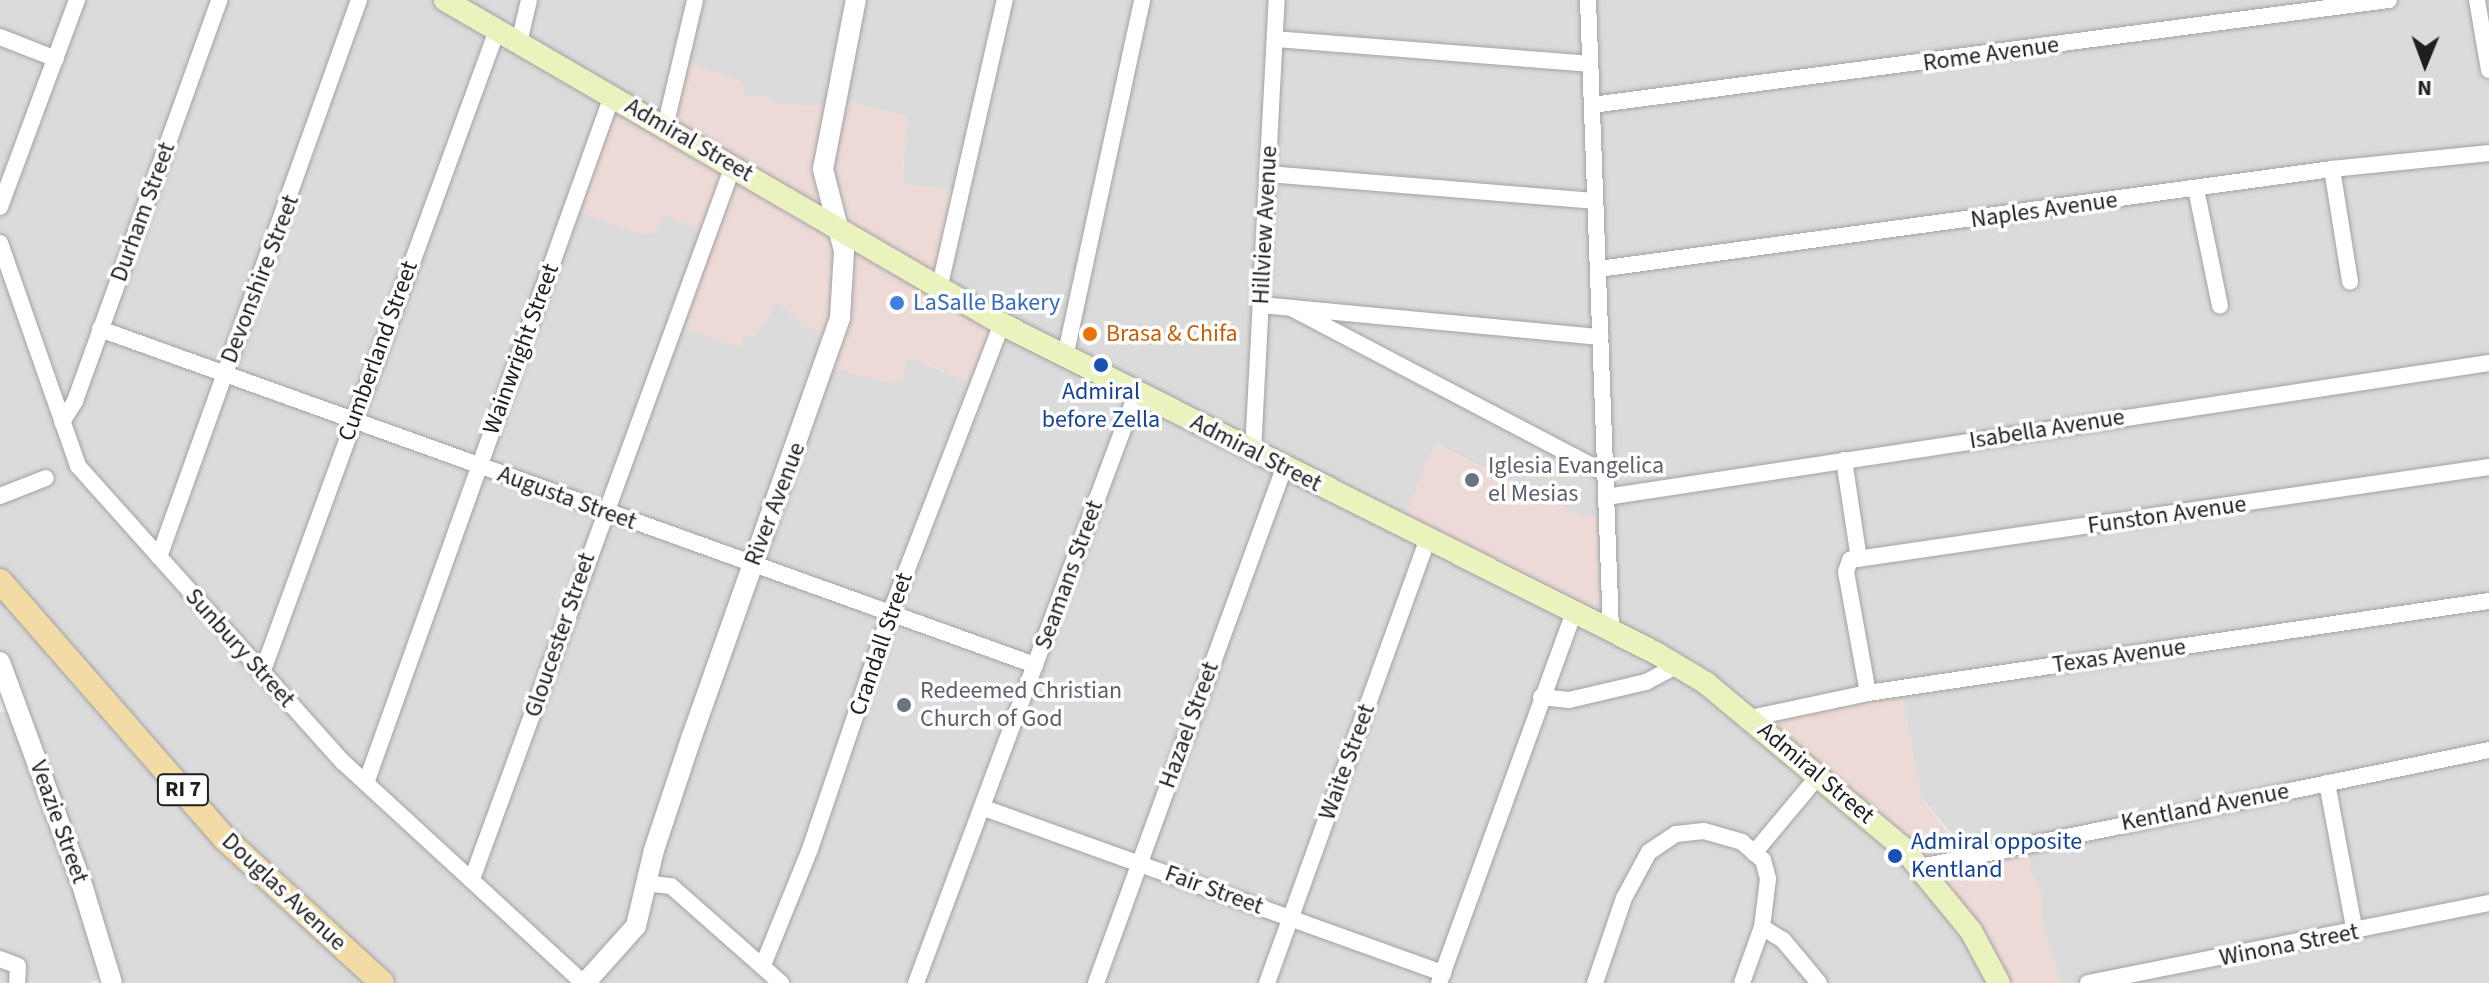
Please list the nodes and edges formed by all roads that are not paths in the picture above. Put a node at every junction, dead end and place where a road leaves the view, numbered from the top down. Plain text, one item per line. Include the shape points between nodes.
1 (77, 0) edge
2 (219, 0) edge
3 (359, 0) edge
4 (445, 0) edge
5 (529, 0) edge
6 (695, 0) edge
7 (856, 0) edge
8 (1005, 0) edge
9 (1142, 0) edge
10 (1277, 0) edge
11 (1588, 0) edge
12 (2389, 0) edge
13 (2477, 0) edge
14 (2308, 6) edge
15 (497, 30) junction
16 (0, 37) edge
17 (1275, 39) junction
18 (519, 43) junction
19 (56, 59) junction
20 (1590, 64) junction
21 (2489, 70) edge
22 (612, 96) junction
23 (1592, 105) junction
24 (665, 127) junction
25 (2489, 153) edge
26 (733, 166) junction
27 (2332, 169) junction
28 (1267, 174) junction
29 (2196, 189) junction
30 (1595, 201) junction
31 (0, 207) edge
32 (837, 226) junction
33 (0, 243) edge
34 (1599, 269) junction
35 (2350, 282) dead end
36 (940, 285) junction
37 (1261, 305) junction
38 (2220, 306) dead end
39 (1293, 309) junction
40 (1002, 324) junction
41 (100, 329) junction
42 (1600, 337) junction
43 (1065, 357) junction
44 (2489, 363) edge
45 (224, 375) junction
46 (1137, 392) junction
47 (353, 418) junction
48 (62, 422) junction
49 (1253, 451) junction
50 (1844, 460) junction
51 (480, 466) junction
52 (2489, 467) edge
53 (1284, 468) junction
54 (1605, 473) junction
55 (46, 478) dead end
56 (0, 496) edge
57 (1606, 497) junction
58 (602, 511) junction
59 (1427, 540) junction
60 (159, 557) junction
61 (752, 562) junction
62 (1853, 562) junction
63 (1, 583) edge
64 (2489, 601) edge
65 (891, 611) junction
66 (1574, 613) junction
67 (1611, 630) junction
68 (0, 662) edge
69 (1035, 665) junction
70 (1676, 666) junction
71 (262, 673) junction
72 (1868, 693) junction
73 (1541, 697) junction
74 (1750, 718) junction
75 (2489, 750) edge
76 (1820, 774) junction
77 (366, 783) junction
78 (2327, 783) junction
79 (984, 808) junction
80 (1754, 853) junction
81 (1139, 862) junction
82 (1921, 867) junction
83 (472, 879) junction
84 (645, 883) junction
85 (2489, 903) edge
86 (1290, 917) junction
87 (1762, 927) junction
88 (2355, 932) junction
89 (0, 959) edge
90 (763, 965) junction
91 (1441, 978) edge
92 (17, 983) edge
93 (112, 983) edge
94 (382, 983) edge
95 (584, 983) edge
96 (781, 983) edge
97 (916, 983) edge
98 (1096, 983) edge
99 (1267, 983) edge
100 (1595, 983) edge
101 (1742, 983) edge
102 (1819, 983) edge
103 (1999, 983) edge
104 (2088, 983) edge

1 - 19 street
2 - 41 street, Durham Street
3 - 45 street, Devonshire Street
4 - 15 main road, Admiral Street
5 - 18 street
6 - 24 street
7 - 32 street, River Avenue via 823,169
8 - 36 street
9 - 43 street
10 - 17 street, Hillview Avenue
11 - 20 street
12 - 14 street, Rome Avenue
13 - 21 street
14 - 23 street, Rome Avenue
15 - 18 main road, Admiral Street
15 - 47 street, Cumberland Street
16 - 19 street
17 - 20 street
17 - 28 street, Hillview Avenue
18 - 22 main road, Admiral Street
19 - 31 street
20 - 23 street
22 - 24 main road, Admiral Street
22 - 51 street, Wainwright Street
23 - 30 street
24 - 26 main road, Admiral Street
25 - 27 street, Naples Avenue
26 - 32 main road, Admiral Street
26 - 58 street, Gloucester Street
27 - 29 street, Naples Avenue
27 - 35 street
28 - 30 street
28 - 37 street, Hillview Avenue
29 - 34 street, Naples Avenue
29 - 38 street
30 - 34 street
32 - 36 main road, Admiral Street
32 - 61 street, River Avenue via 844,251 840,317
33 - 48 street, Sunbury Street
34 - 42 street
36 - 40 main road, Admiral Street
37 - 39 street
37 - 49 street, Hillview Avenue
39 - 42 street
39 - 54 street
40 - 43 main road, Admiral Street
40 - 65 street, Crandall Street
41 - 45 street, Augusta Street
41 - 48 street, Durham Street
42 - 54 street
43 - 46 main road, Admiral Street
44 - 50 street, Isabella Avenue
45 - 47 street, Augusta Street
45 - 60 street, Devonshire Street
46 - 49 main road, Admiral Street
46 - 69 street, Seamans Street
47 - 51 street, Augusta Street
47 - 71 street, Cumberland Street
48 - 60 street, Sunbury Street via 78,466
49 - 53 main road, Admiral Street
50 - 57 street, Isabella Avenue
50 - 62 street
51 - 58 street, Augusta Street
51 - 77 street, Wainwright Street
52 - 62 street, Funston Avenue
53 - 59 main road, Admiral Street
53 - 81 street, Hazael Street
54 - 57 street
55 - 56 street
57 - 67 street
58 - 61 street, Augusta Street
58 - 83 street, Gloucester Street
59 - 66 main road, Admiral Street
59 - 86 street, Waite Street
60 - 71 street, Sunbury Street
61 - 65 street, Augusta Street
61 - 84 street, River Avenue
62 - 72 street
63 - 94 main road, Douglas Avenue / RI 7 via 224,838
64 - 72 street, Texas Avenue
65 - 69 street, Augusta Street
65 - 90 street, Crandall Street via 810,849
66 - 67 main road, Admiral Street
66 - 73 street
67 - 70 main road, Admiral Street
68 - 93 street, Veazie Street
69 - 79 street, Seamans Street
70 - 73 street via 1646,682 1569,700
70 - 74 main road, Admiral Street
71 - 77 street, Sunbury Street
72 - 74 street, Texas Avenue
73 - 91 street
74 - 76 main road, Admiral Street
75 - 78 street, Kentland Avenue
76 - 80 street
76 - 82 main road, Admiral Street
77 - 83 street, Sunbury Street
78 - 82 street, Kentland Avenue
78 - 88 street
79 - 81 street, Fair Street
79 - 97 street, Seamans Street
80 - 87 street via 1763,860 1768,879
80 - 100 street via 1734,837 1704,831 1676,834 1656,845 1629,888
81 - 86 street, Fair Street
81 - 98 street, Hazael Street
82 - 103 main road, Admiral Street via 1971,931
83 - 95 street, Sunbury Street
84 - 90 street via 671,886
84 - 95 street, River Avenue via 636,926
85 - 88 street, Winona Street
86 - 91 street, Fair Street
86 - 99 street, Waite Street
87 - 101 street
87 - 102 street via 1783,940
88 - 104 street, Winona Street
89 - 92 street via 18,966
90 - 96 street

